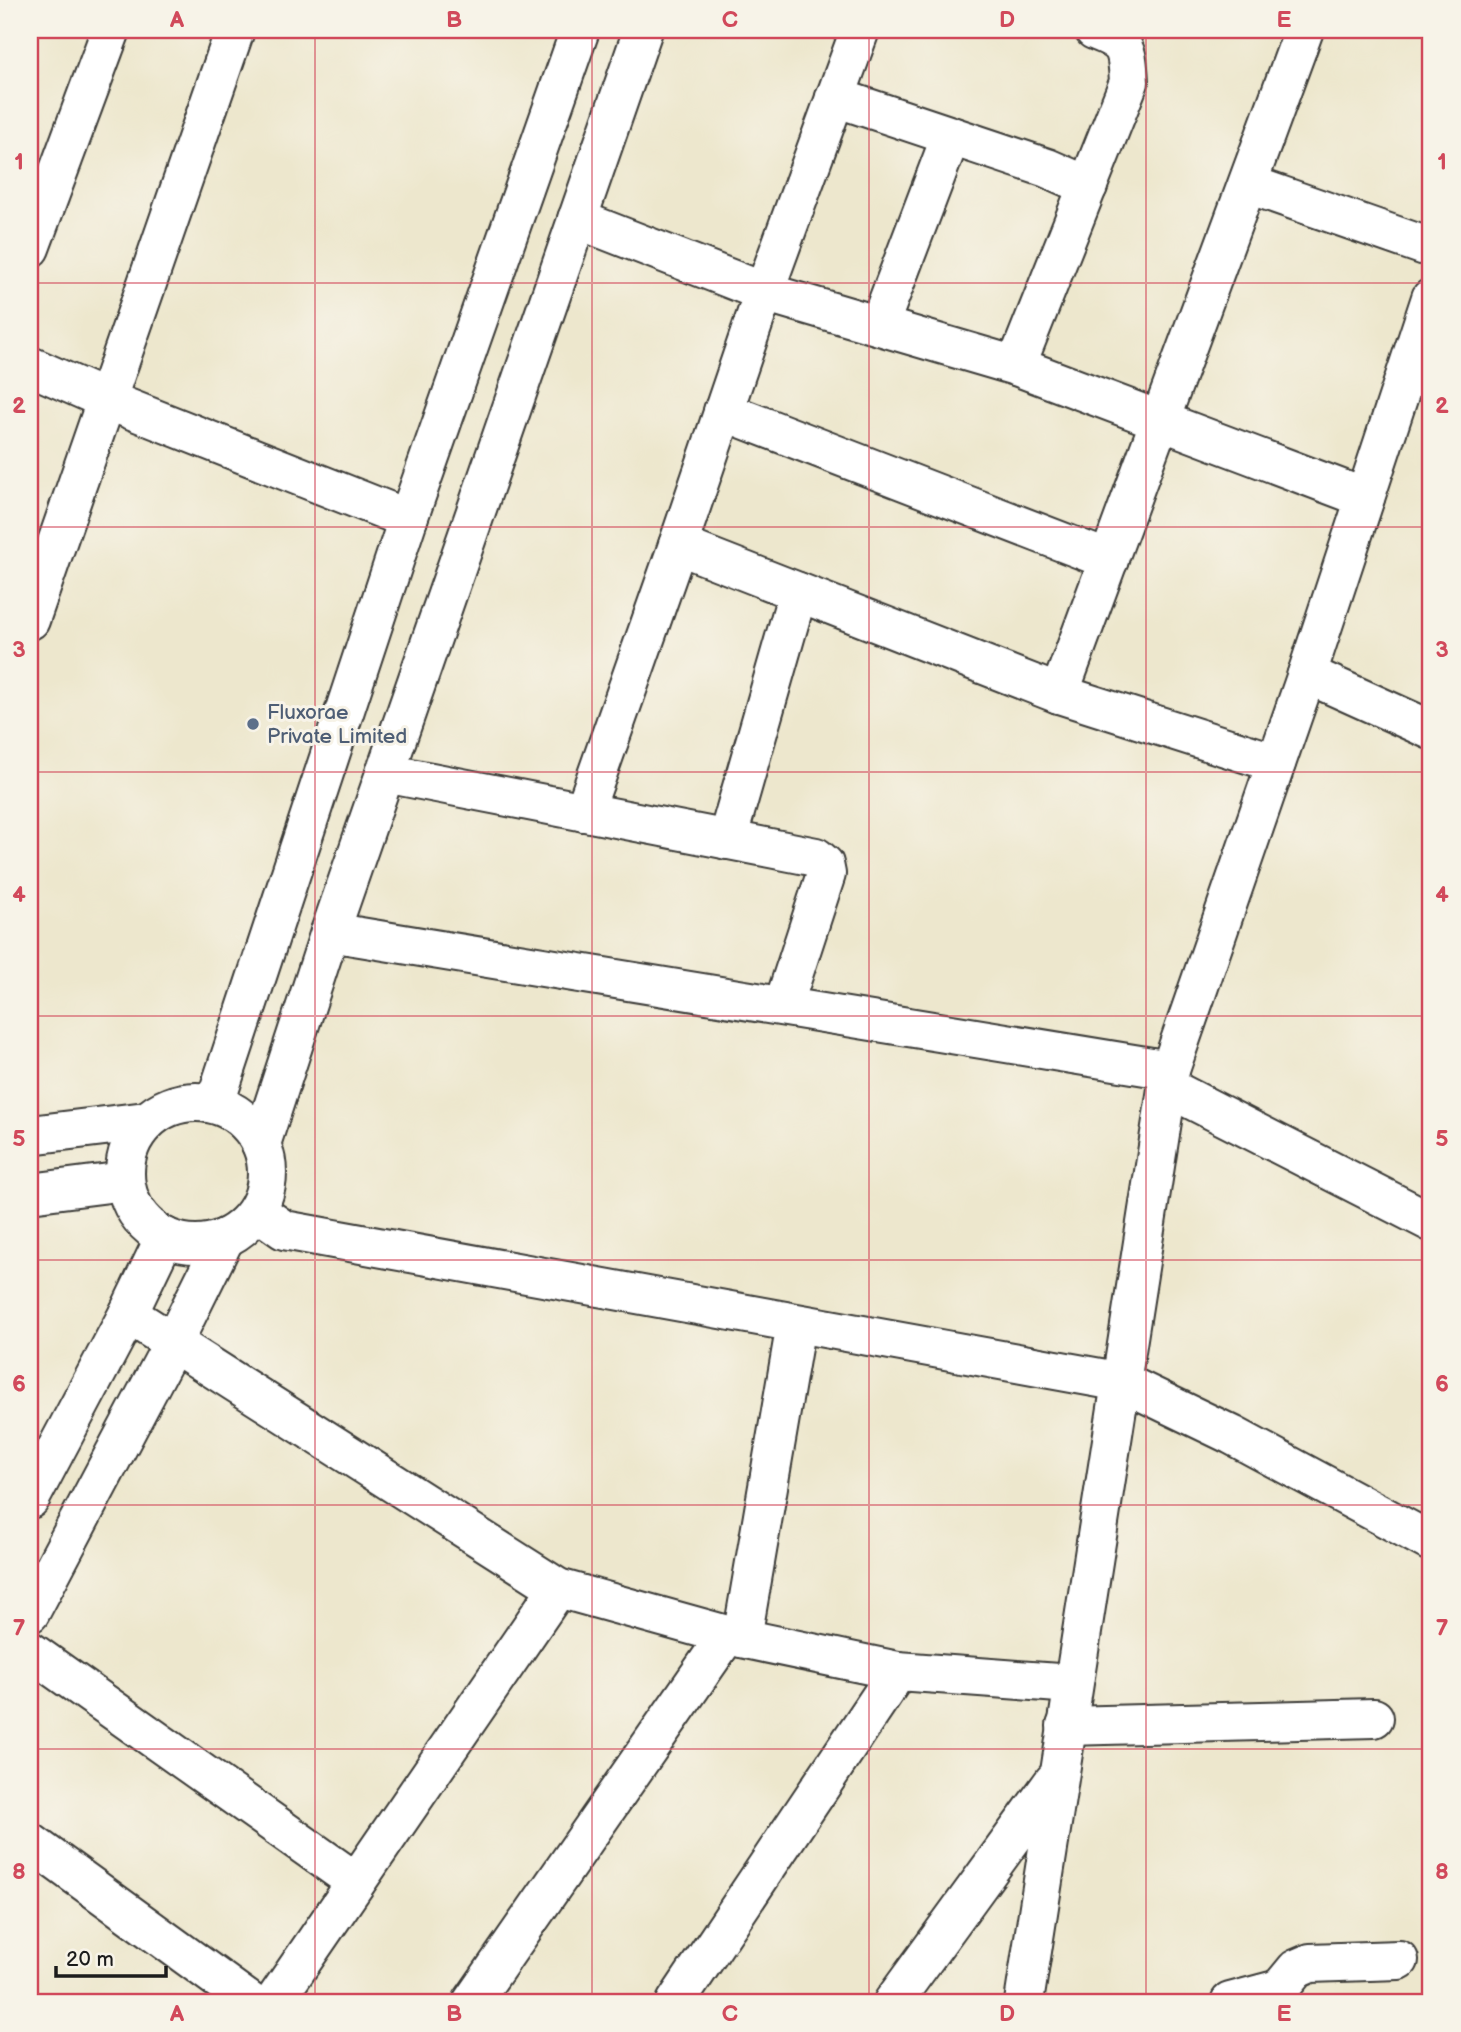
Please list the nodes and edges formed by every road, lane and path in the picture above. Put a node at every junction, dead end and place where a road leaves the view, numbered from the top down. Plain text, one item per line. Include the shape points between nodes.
1 (111, 30) edge
2 (235, 30) edge
3 (580, 30) edge
4 (643, 30) edge
5 (860, 30) edge
6 (1094, 30) edge
7 (1304, 30) edge
8 (835, 97) junction
9 (951, 136) junction
10 (1248, 184) junction
11 (1088, 186) junction
12 (576, 219) junction
13 (30, 248) edge
14 (1431, 248) edge
15 (764, 292) junction
16 (1431, 298) edge
17 (879, 326) junction
18 (30, 366) edge
19 (1016, 366) junction
20 (107, 400) junction
21 (723, 411) junction
22 (1161, 421) junction
23 (1365, 498) junction
24 (408, 519) junction
25 (678, 545) junction
26 (1109, 560) junction
27 (799, 592) junction
28 (30, 620) edge
29 (1307, 674) junction
30 (1059, 694) junction
31 (1431, 730) edge
32 (1276, 763) junction
33 (385, 774) junction
34 (584, 812) junction
35 (727, 840) junction
36 (330, 932) junction
37 (783, 1006) junction
38 (1168, 1079) junction
39 (215, 1103) junction
40 (146, 1121) junction
41 (30, 1135) edge
42 (261, 1144) junction
43 (125, 1181) junction
44 (30, 1193) edge
45 (257, 1211) junction
46 (1431, 1222) edge
47 (164, 1237) junction
48 (225, 1238) junction
49 (128, 1314) junction
50 (796, 1324) junction
51 (173, 1343) junction
52 (1122, 1382) junction
53 (30, 1499) edge
54 (1431, 1542) edge
55 (558, 1588) junction
56 (30, 1613) edge
57 (735, 1637) junction
58 (30, 1651) edge
59 (898, 1671) junction
60 (1072, 1684) junction
61 (1374, 1718) dead end
62 (1066, 1726) junction
63 (1059, 1774) junction
64 (30, 1842) edge
65 (356, 1882) junction
66 (1399, 1960) dead end
67 (250, 2002) edge
68 (274, 2002) edge
69 (472, 2002) edge
70 (676, 2002) edge
71 (893, 2002) edge
72 (1024, 2002) edge
73 (1230, 2002) edge

1 - 13 street
2 - 20 street
3 - 24 street
4 - 12 street
5 - 8 street
6 - 11 street via 1114,38 1127,53 1129,82
7 - 10 street
8 - 9 street
8 - 15 street
9 - 11 street
9 - 17 street
10 - 14 street
10 - 22 street
11 - 19 street
12 - 15 street
12 - 33 street
15 - 17 street
15 - 21 street
16 - 23 street
17 - 19 street
18 - 20 street
19 - 22 street
20 - 24 street
20 - 28 street
21 - 25 street
21 - 26 street
22 - 23 street
22 - 26 street
23 - 29 street
24 - 39 street
25 - 27 street
25 - 34 street
26 - 30 street
27 - 30 street
27 - 35 street
29 - 31 street
29 - 32 street
30 - 32 street
32 - 38 street
33 - 34 street
33 - 36 street
34 - 35 street
35 - 37 street via 816,856 824,864 826,873
36 - 37 street
36 - 42 street
37 - 38 street
38 - 46 street
38 - 52 street
39 - 40 street via 183,1102
39 - 42 street via 243,1118
40 - 41 street
40 - 43 street via 125,1159
42 - 45 street via 267,1167
43 - 44 street
43 - 47 street via 131,1204 145,1223
45 - 48 street
45 - 50 street via 284,1230
47 - 48 street via 187,1244
47 - 49 street
48 - 51 street
49 - 51 street
49 - 53 street
50 - 52 street
50 - 57 street
51 - 55 street
51 - 56 street
52 - 54 street via 1232,1435
52 - 60 street
55 - 57 street
55 - 65 street
57 - 59 street
57 - 69 street
58 - 65 street
59 - 60 street
59 - 70 street
60 - 62 street
61 - 62 street
62 - 63 street
63 - 71 street
63 - 72 street
64 - 67 street
65 - 68 street
66 - 73 street via 1310,1963 1296,1969 1270,1993

